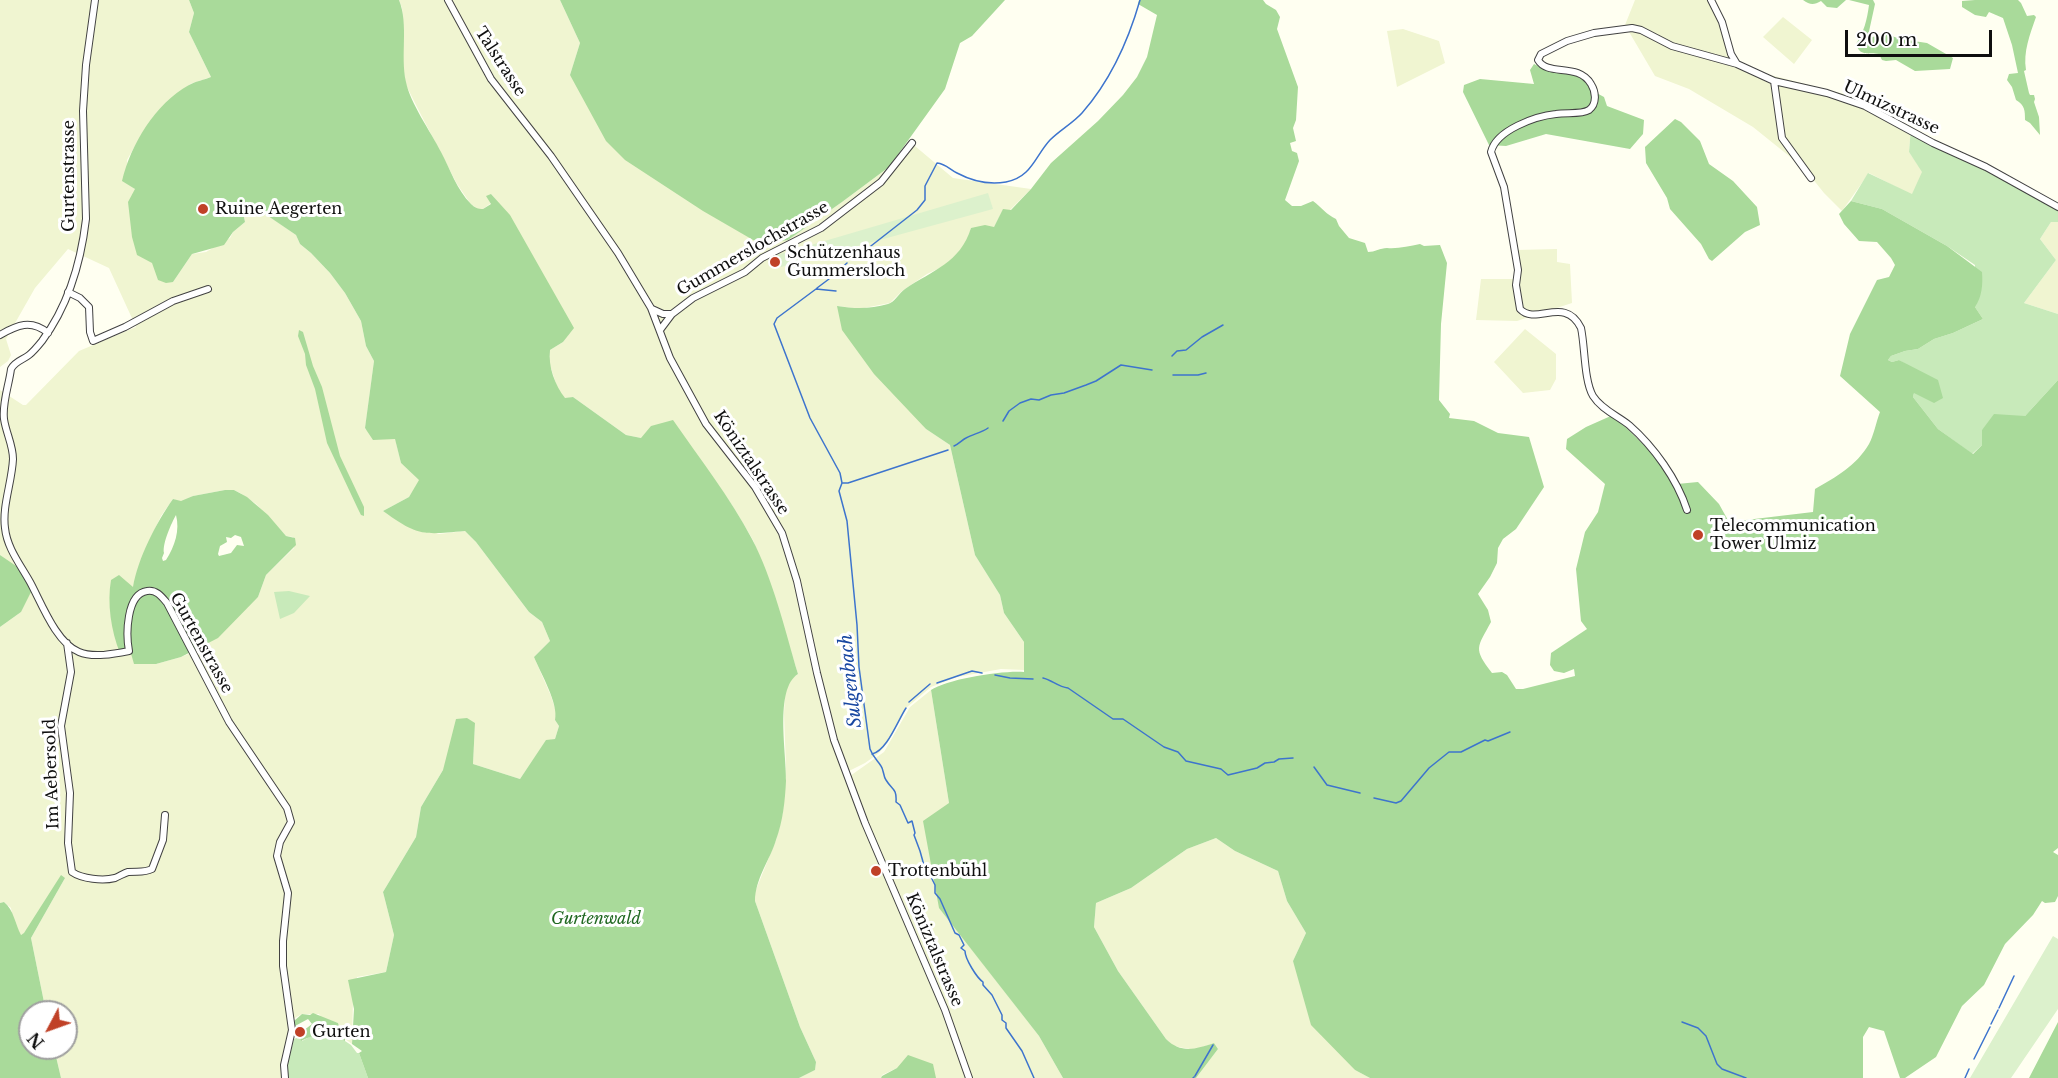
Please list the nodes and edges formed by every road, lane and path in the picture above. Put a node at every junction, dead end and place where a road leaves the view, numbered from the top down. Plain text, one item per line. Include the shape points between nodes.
1 (95, 0) edge
2 (448, 0) edge
3 (1711, 0) edge
4 (1730, 51) junction
5 (1721, 59) junction
6 (1737, 64) junction
7 (1774, 81) junction
8 (534, 134) joint
9 (912, 143) dead end
10 (1811, 178) dead end
11 (2058, 207) edge
12 (208, 289) dead end
13 (68, 292) junction
14 (651, 308) junction
15 (672, 314) junction
16 (660, 330) junction
17 (48, 333) junction
18 (0, 334) edge
19 (1687, 510) dead end
20 (67, 643) junction
21 (165, 815) dead end
22 (285, 1078) edge
23 (969, 1078) edge

1 - 13 street, Gurtenstrasse via 83,111 86,219
2 - 8 street, Talstrasse via 491,79
3 - 4 street
4 - 5 street
4 - 6 street
5 - 6 street, Ulmizstrasse
5 - 19 street, Ulmizstrasse via 1672,46 1635,28 1567,41 1541,54 1538,60 1547,68 1571,70 1586,78 1594,93 1591,108 1522,123 1494,144 1491,152 1504,187 1518,270 1520,309 1529,315 1564,312 1577,320 1594,397 1640,435 1678,487
6 - 7 street, Ulmizstrasse
7 - 10 street via 1782,138
7 - 11 street, Ulmizstrasse via 1865,106
8 - 14 street, Köniztalstrasse via 585,204
9 - 15 street, Gummerslochstrasse via 881,182 821,228 762,258
12 - 13 street via 180,298 93,341 89,307
13 - 17 street, Gurtenstrasse
14 - 15 street
14 - 16 street, Köniztalstrasse
15 - 16 street, Gummerslochstrasse
16 - 23 street, Köniztalstrasse via 706,424 755,487 782,533 837,749 945,1010
17 - 18 street via 24,324
17 - 20 street, Gurtenstrasse via 30,355 11,369 4,410 13,458 4,525 10,546 45,614
20 - 21 street, Im Aebersold via 71,672 61,726 69,786 72,872 104,879 152,869 163,840
20 - 22 street, Gurtenstrasse via 83,654 129,651 129,615 135,600 146,591 160,595 229,722 290,813 290,825 277,856 288,893 283,966 292,1030

